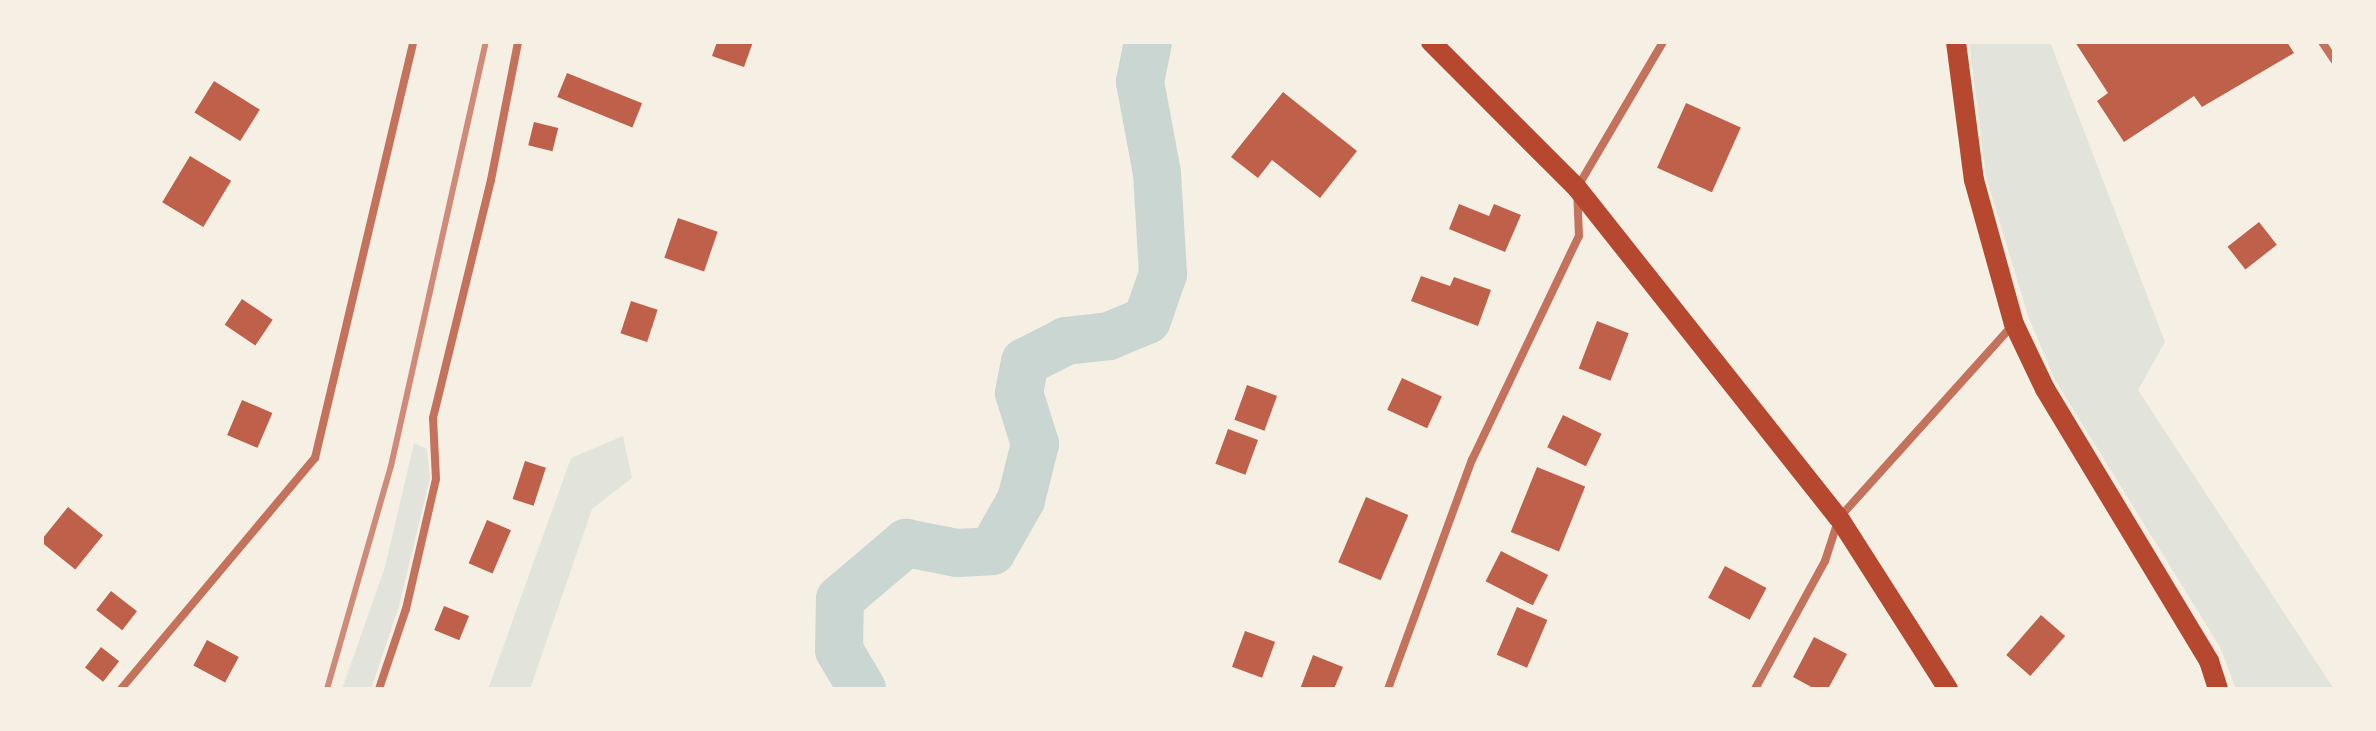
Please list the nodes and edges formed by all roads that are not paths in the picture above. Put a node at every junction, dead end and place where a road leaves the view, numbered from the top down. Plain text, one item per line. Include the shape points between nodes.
1 (413, 42) edge
2 (518, 42) edge
3 (1431, 42) edge
4 (1663, 42) edge
5 (1956, 42) edge
6 (2322, 42) edge
7 (2334, 60) edge
8 (1577, 188) junction
9 (2014, 324) junction
10 (1839, 518) junction
11 (121, 689) edge
12 (379, 689) edge
13 (1388, 689) edge
14 (1755, 689) edge
15 (1948, 689) edge
16 (2218, 689) edge

1 - 11 street via 315,458
2 - 12 street via 491,180 433,418 436,479 406,609
3 - 8 main road
4 - 8 street
5 - 9 main road via 1974,180
6 - 7 street
8 - 10 main road
8 - 13 street via 1579,236 1472,460
9 - 10 street
9 - 16 main road via 2045,389 2209,661
10 - 14 street via 1825,561
10 - 15 main road

